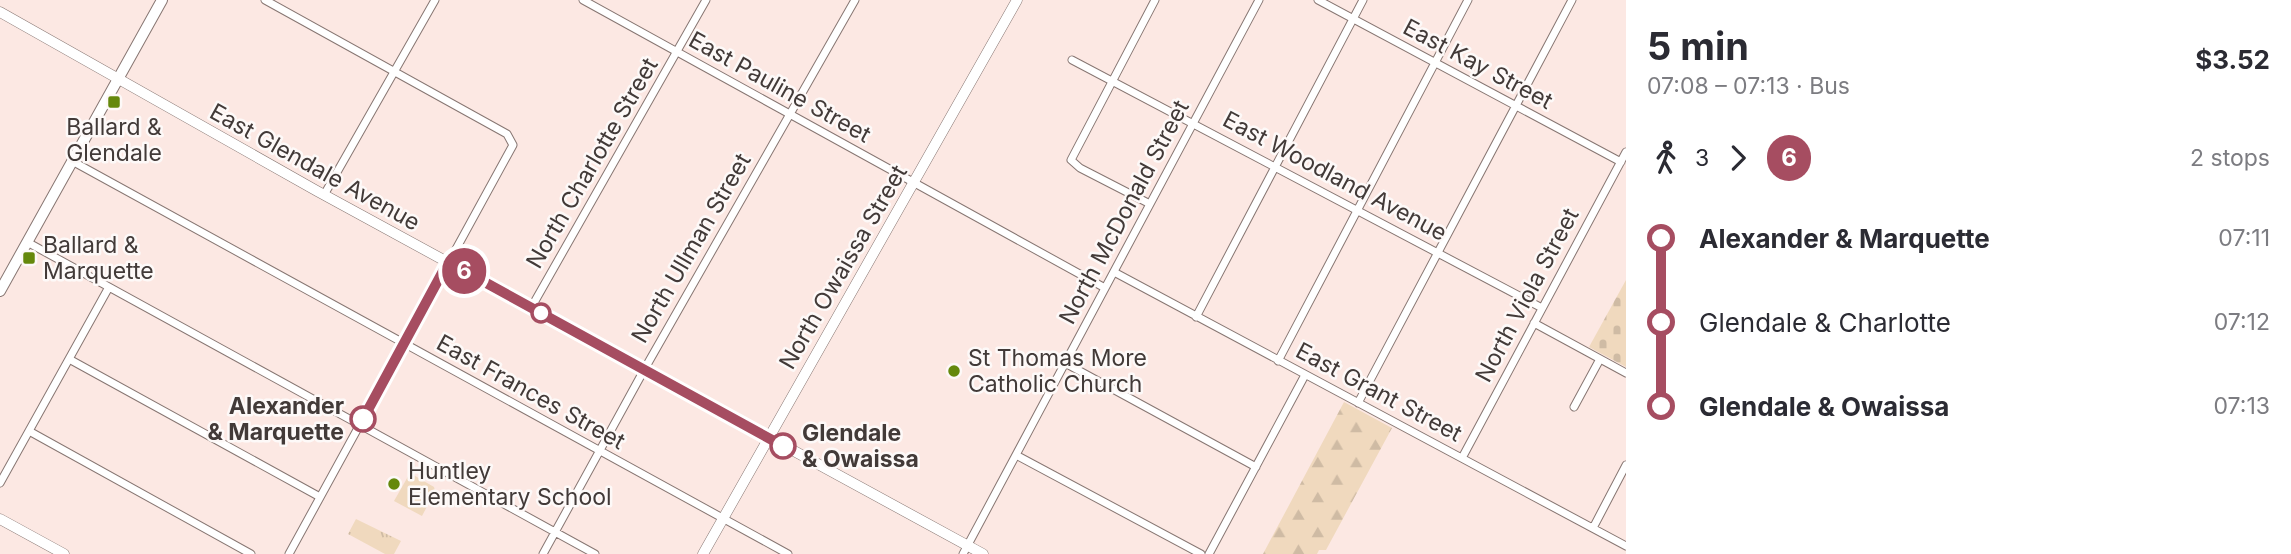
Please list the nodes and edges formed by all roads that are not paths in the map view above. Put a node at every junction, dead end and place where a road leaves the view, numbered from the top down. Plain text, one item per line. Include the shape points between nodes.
1 (162, 0) edge
2 (265, 0) edge
3 (435, 0) edge
4 (583, 0) edge
5 (706, 0) edge
6 (855, 0) edge
7 (1017, 0) edge
8 (1155, 0) edge
9 (1259, 0) edge
10 (1318, 0) edge
11 (1363, 0) edge
12 (1468, 0) edge
13 (1572, 0) edge
14 (0, 12) edge
15 (1353, 19) junction
16 (677, 52) junction
17 (1072, 60) dead end
18 (1435, 62) junction
19 (394, 71) junction
20 (116, 79) junction
21 (1111, 80) junction
22 (1515, 105) junction
23 (790, 115) junction
24 (1193, 123) junction
25 (1626, 152) edge
26 (72, 160) junction
27 (1621, 162) junction
28 (1276, 167) junction
29 (913, 183) junction
30 (324, 195) junction
31 (1150, 204) junction
32 (1357, 210) junction
33 (27, 242) junction
34 (1438, 252) junction
35 (448, 262) junction
36 (1114, 272) junction
37 (109, 286) junction
38 (1105, 288) junction
39 (0, 291) edge
40 (1542, 307) junction
41 (531, 308) junction
42 (1196, 317) junction
43 (1534, 323) junction
44 (403, 344) junction
45 (69, 359) junction
46 (1600, 359) junction
47 (1278, 361) junction
48 (1065, 363) junction
49 (644, 370) junction
50 (1626, 373) edge
51 (1305, 375) junction
52 (1358, 403) junction
53 (1574, 407) dead end
54 (360, 425) junction
55 (29, 432) junction
56 (768, 438) junction
57 (599, 451) junction
58 (1016, 455) junction
59 (1462, 457) junction
60 (1626, 465) edge
61 (1256, 467) junction
62 (0, 483) edge
63 (320, 498) junction
64 (0, 519) edge
65 (722, 519) junction
66 (1593, 528) junction
67 (556, 532) junction
68 (1626, 546) edge
69 (965, 550) edge
70 (64, 554) edge
71 (251, 554) edge
72 (289, 554) edge
73 (544, 554) edge
74 (595, 554) edge
75 (703, 554) edge
76 (788, 554) edge
77 (983, 554) edge
78 (1201, 554) edge
79 (1209, 554) edge

1 - 20 main road
2 - 19 street
3 - 19 street
4 - 16 street, East Pauline Street
5 - 16 street, North Charlotte Street
6 - 23 street, North Ullman Street
7 - 29 street, North Owaissa Street
8 - 21 street
9 - 24 street, North McDonald Street
10 - 15 street, East Kay Street
11 - 15 street
12 - 18 street
13 - 22 street
14 - 20 street, East Glendale Avenue
15 - 18 street, East Kay Street
15 - 28 street
16 - 23 street, East Pauline Street
16 - 41 street, North Charlotte Street
17 - 21 street, East Woodland Avenue
18 - 22 street, East Kay Street
18 - 32 street
19 - 30 street
19 - 35 street via 512,139 511,149
20 - 26 main road
20 - 30 street, East Glendale Avenue
21 - 24 street, East Woodland Avenue
21 - 31 street via 1072,162
22 - 27 street, East Kay Street
22 - 34 street
23 - 29 street, East Pauline Street
23 - 49 street, North Ullman Street
24 - 28 street, East Woodland Avenue
24 - 31 street, North McDonald Street
25 - 27 street, North Viola Street
26 - 33 main road
26 - 44 street, East Frances Street
27 - 40 street, North Viola Street
28 - 32 street, East Woodland Avenue
28 - 42 street
29 - 38 street, East Pauline Street
29 - 56 street, North Owaissa Street
30 - 35 street, East Glendale Avenue
31 - 36 street, North McDonald Street
32 - 34 street, East Woodland Avenue
32 - 47 street
33 - 37 street
33 - 39 main road
34 - 40 street, East Woodland Avenue
34 - 52 street
35 - 41 street, East Glendale Avenue
35 - 44 street
36 - 38 street, North McDonald Street
36 - 42 street, East Grant Street
37 - 45 street
37 - 54 street
38 - 48 street, North McDonald Street
40 - 43 street, North Viola Street
41 - 49 street, East Glendale Avenue
42 - 47 street, East Grant Street
43 - 46 street
43 - 59 street, North Viola Street
44 - 54 street
44 - 57 street, East Frances Street
45 - 55 street
45 - 63 street
46 - 50 street
46 - 53 street
47 - 51 street, East Grant Street
48 - 58 street, North McDonald Street
48 - 61 street
49 - 56 street, East Glendale Avenue
49 - 57 street, North Ullman Street
51 - 52 street, East Grant Street
51 - 61 street
52 - 59 street, East Grant Street
54 - 63 street
54 - 67 street
55 - 62 street
55 - 71 street
56 - 65 street, North Owaissa Street
56 - 69 street, East Glendale Avenue
57 - 65 street, East Frances Street
57 - 67 street, North Ullman Street
58 - 69 street, North McDonald Street
58 - 78 street
59 - 66 street, East Grant Street
60 - 66 street
61 - 79 street
63 - 72 street
64 - 70 street
65 - 75 street, North Owaissa Street
65 - 76 street, East Frances Street
66 - 68 street, East Grant Street
67 - 73 street, North Ullman Street
67 - 74 street
69 - 77 street, East Glendale Avenue

